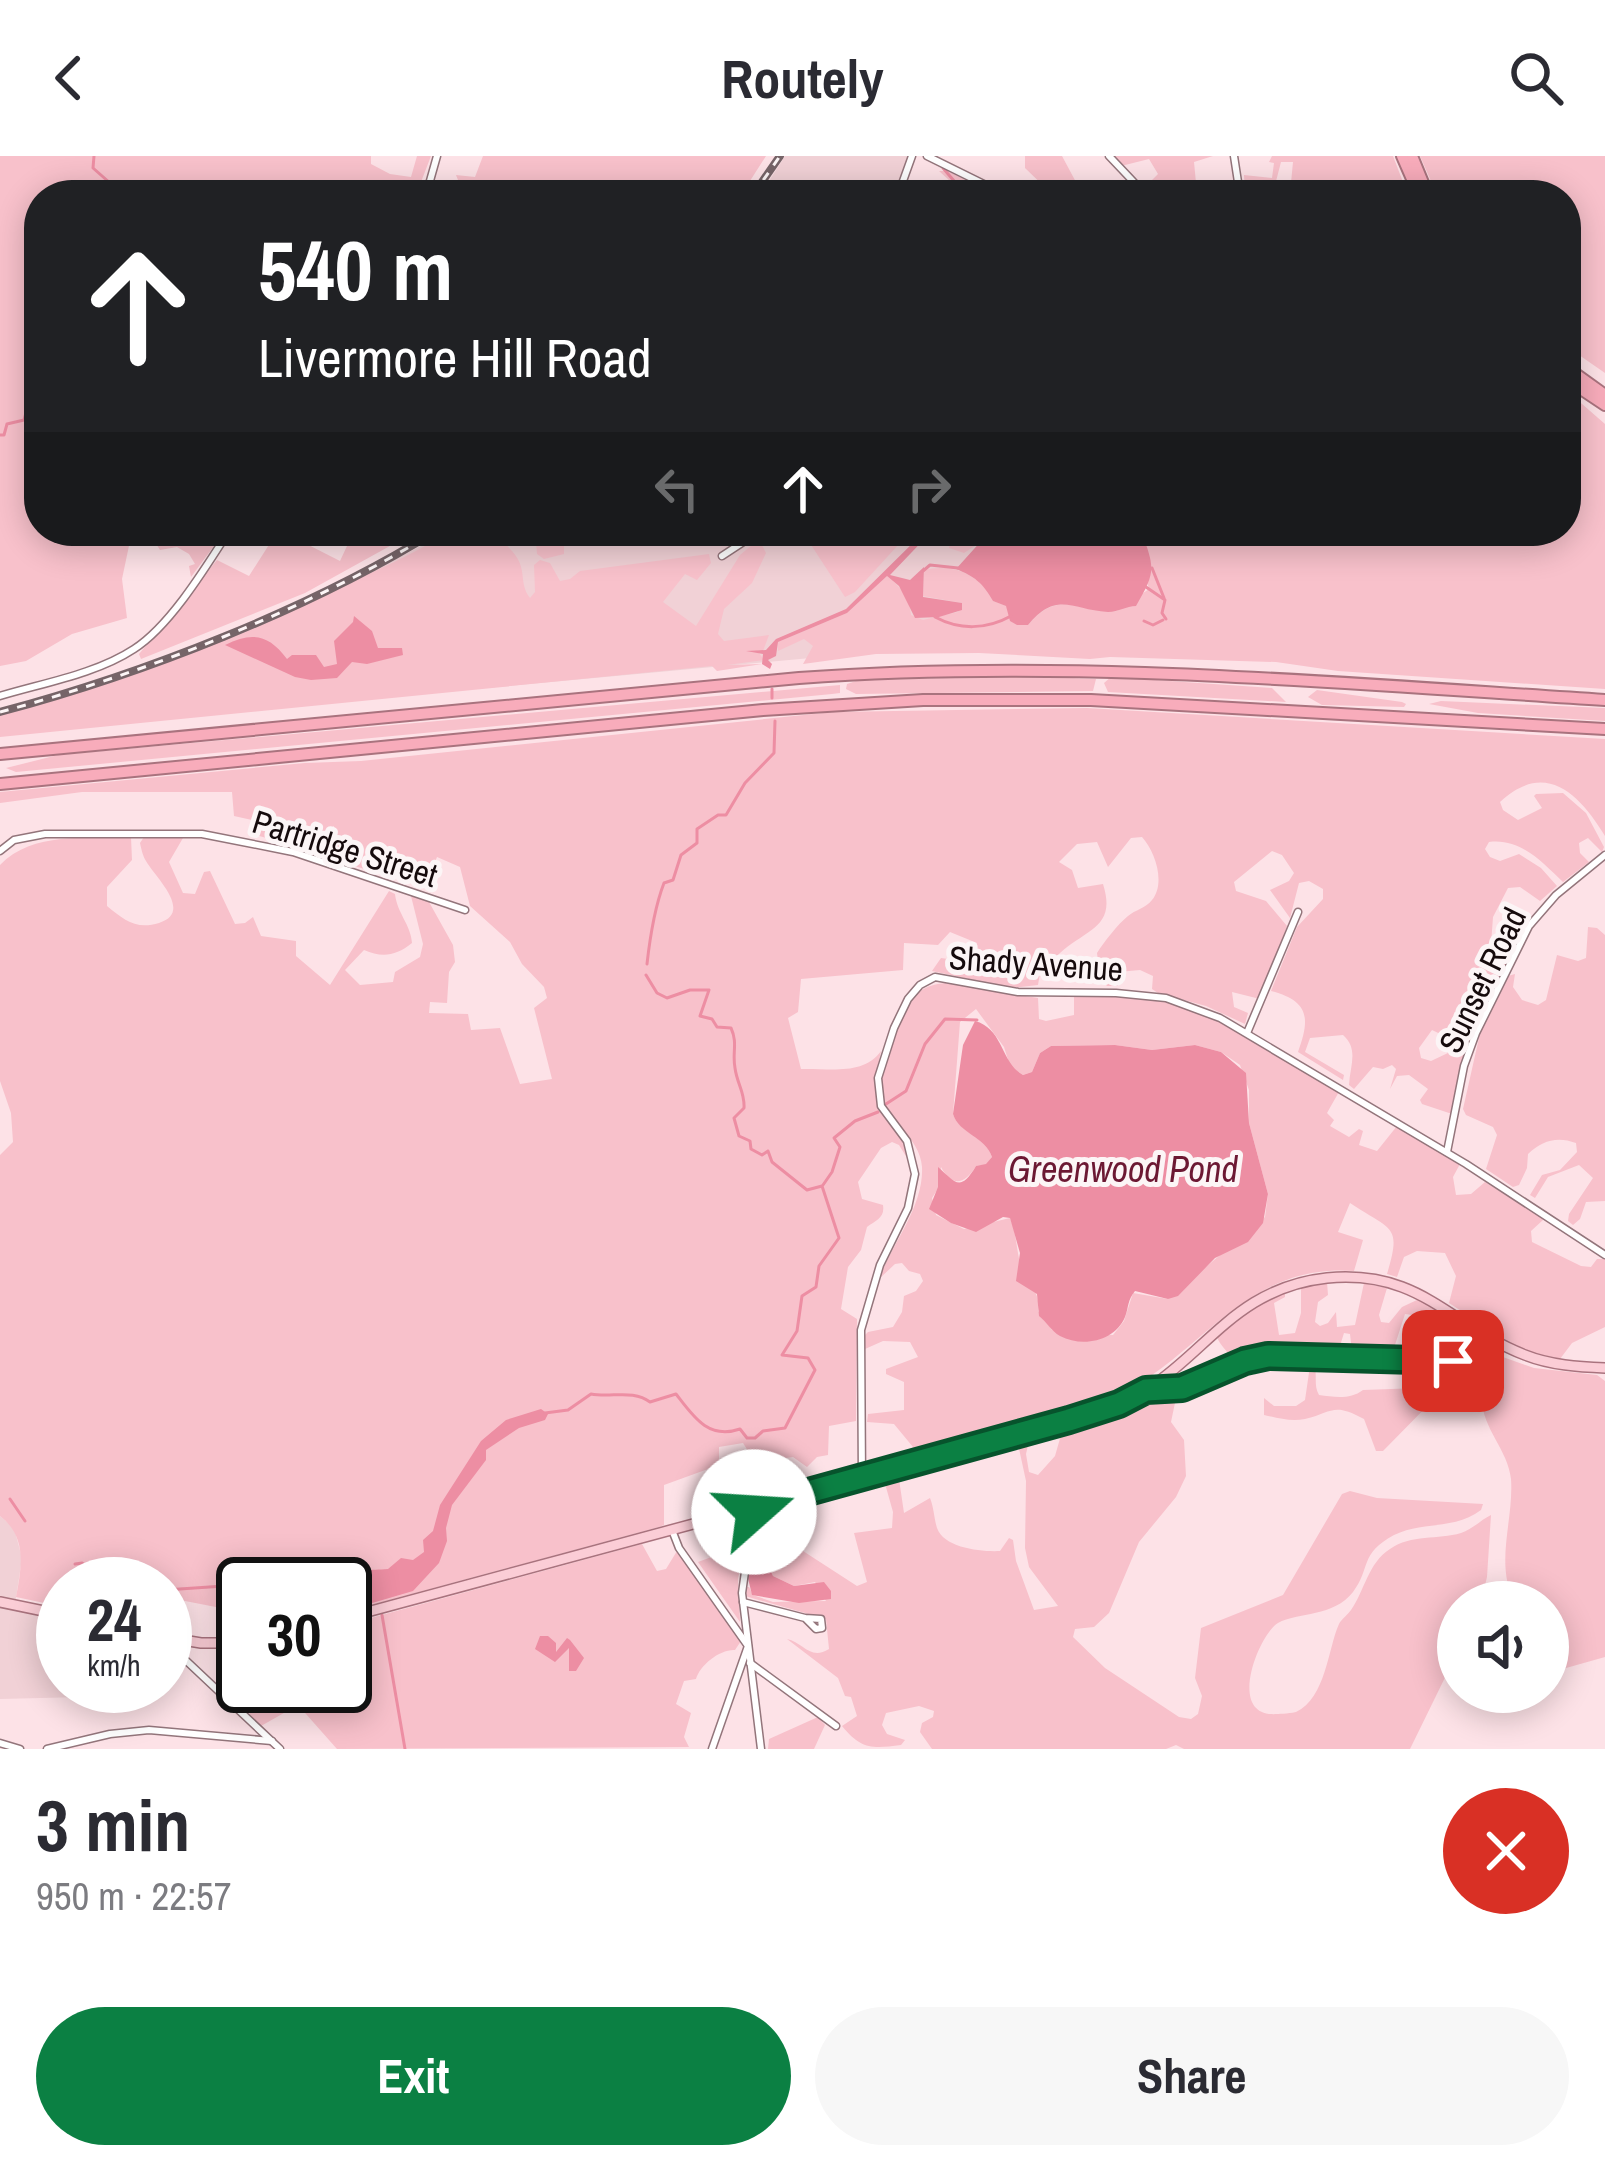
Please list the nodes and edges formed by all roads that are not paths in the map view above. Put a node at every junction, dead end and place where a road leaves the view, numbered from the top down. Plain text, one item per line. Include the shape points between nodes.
1 (927, 156) edge
2 (1109, 156) edge
3 (976, 180) edge
4 (1131, 180) edge
5 (219, 546) edge
6 (737, 546) edge
7 (722, 556) dead end
8 (0, 696) edge
9 (1605, 700) edge
10 (1605, 729) edge
11 (0, 754) edge
12 (0, 784) edge
13 (0, 851) edge
14 (1605, 855) edge
15 (465, 910) dead end
16 (1298, 913) dead end
17 (1247, 1033) junction
18 (1447, 1152) junction
19 (1605, 1255) edge
20 (1492, 1340) junction
21 (1605, 1368) edge
22 (1146, 1390) junction
23 (862, 1480) junction
24 (754, 1507) junction
25 (671, 1528) junction
26 (0, 1602) edge
27 (742, 1602) junction
28 (36, 1609) edge
29 (372, 1611) edge
30 (805, 1618) dead end
31 (748, 1646) junction
32 (750, 1663) junction
33 (192, 1666) edge
34 (836, 1726) dead end
35 (97, 1737) junction
36 (272, 1741) junction
37 (0, 1743) edge
38 (71, 1747) edge
39 (100, 1748) edge
40 (20, 1749) edge
41 (46, 1749) edge
42 (280, 1749) edge
43 (712, 1749) edge
44 (760, 1749) edge

1 - 3 street
2 - 4 street
5 - 8 street via 140,645
6 - 7 street
9 - 11 highway via 1103,672 921,671
10 - 12 highway via 1091,700 923,700
13 - 15 street, Partridge Street via 18,838 63,832 235,838
14 - 18 street, Sunset Road via 1529,926 1464,1066
16 - 17 street
17 - 18 street, Shady Avenue
17 - 23 street, Shady Avenue via 1166,998 1018,992 935,977 920,985 884,1057 877,1094 908,1142 915,1174 861,1330
18 - 19 street, Shady Avenue
20 - 21 main road via 1543,1361
20 - 22 street via 1480,1361 1279,1354 1182,1388
20 - 22 main road via 1424,1294 1328,1278 1245,1306
22 - 23 main road via 1094,1413
23 - 24 main road
24 - 25 main road
24 - 27 street
25 - 29 main road
25 - 31 street
26 - 28 main road
27 - 30 street
27 - 31 street
31 - 32 street
31 - 43 street
32 - 34 street
32 - 44 street
33 - 36 street
35 - 36 street via 163,1730
35 - 38 street
35 - 39 street
36 - 42 street
37 - 40 street
38 - 41 street

